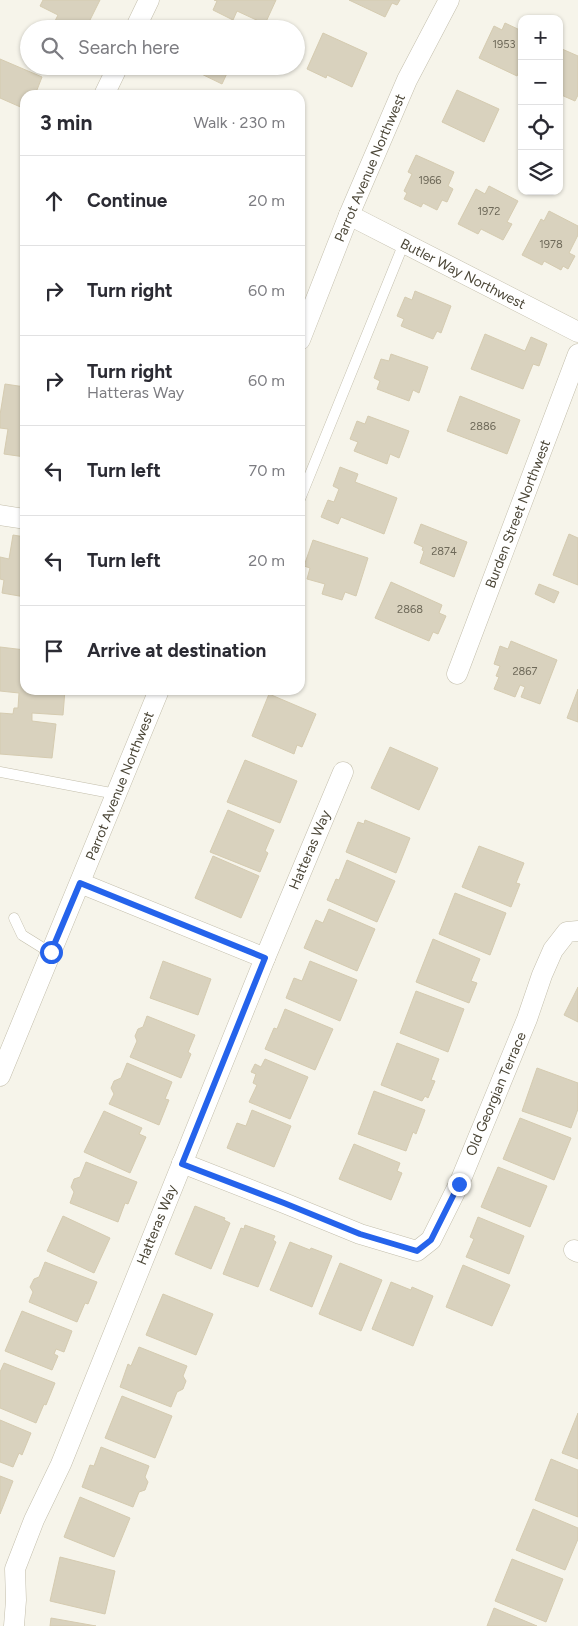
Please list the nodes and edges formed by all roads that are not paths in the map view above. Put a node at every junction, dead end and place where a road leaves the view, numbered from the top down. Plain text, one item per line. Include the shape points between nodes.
1 (149, 0) edge
2 (449, 0) edge
3 (139, 20) edge
4 (114, 75) edge
5 (106, 90) edge
6 (349, 215) junction
7 (404, 243) junction
8 (305, 327) edge
9 (578, 332) edge
10 (578, 354) edge
11 (305, 487) edge
12 (0, 515) edge
13 (20, 518) edge
14 (458, 674) dead end
15 (157, 695) edge
16 (0, 772) edge
17 (343, 772) dead end
18 (116, 794) junction
19 (80, 883) junction
20 (14, 918) dead end
21 (578, 931) edge
22 (51, 952) junction
23 (265, 958) junction
24 (0, 1076) edge
25 (182, 1164) junction
26 (14, 1626) edge

1 - 3 street
2 - 6 street, Parrot Avenue Northwest via 407,80
4 - 5 street
6 - 7 street, Butler Way Northwest
6 - 8 street, Parrot Avenue Northwest
7 - 9 street, Butler Way Northwest
7 - 11 lane
10 - 14 street, Burden Street Northwest
12 - 13 street
15 - 18 street, Parrot Avenue Northwest
16 - 18 lane
17 - 23 street, Hatteras Way
18 - 19 street, Parrot Avenue Northwest
19 - 22 street, Parrot Avenue Northwest
19 - 23 street
20 - 22 lane via 22,935
21 - 25 street, Old Georgian Terrace via 567,932 553,950 459,1184 431,1240 417,1251 360,1234
22 - 24 street, Parrot Avenue Northwest
23 - 25 street, Hatteras Way
25 - 26 street, Hatteras Way via 15,1569

